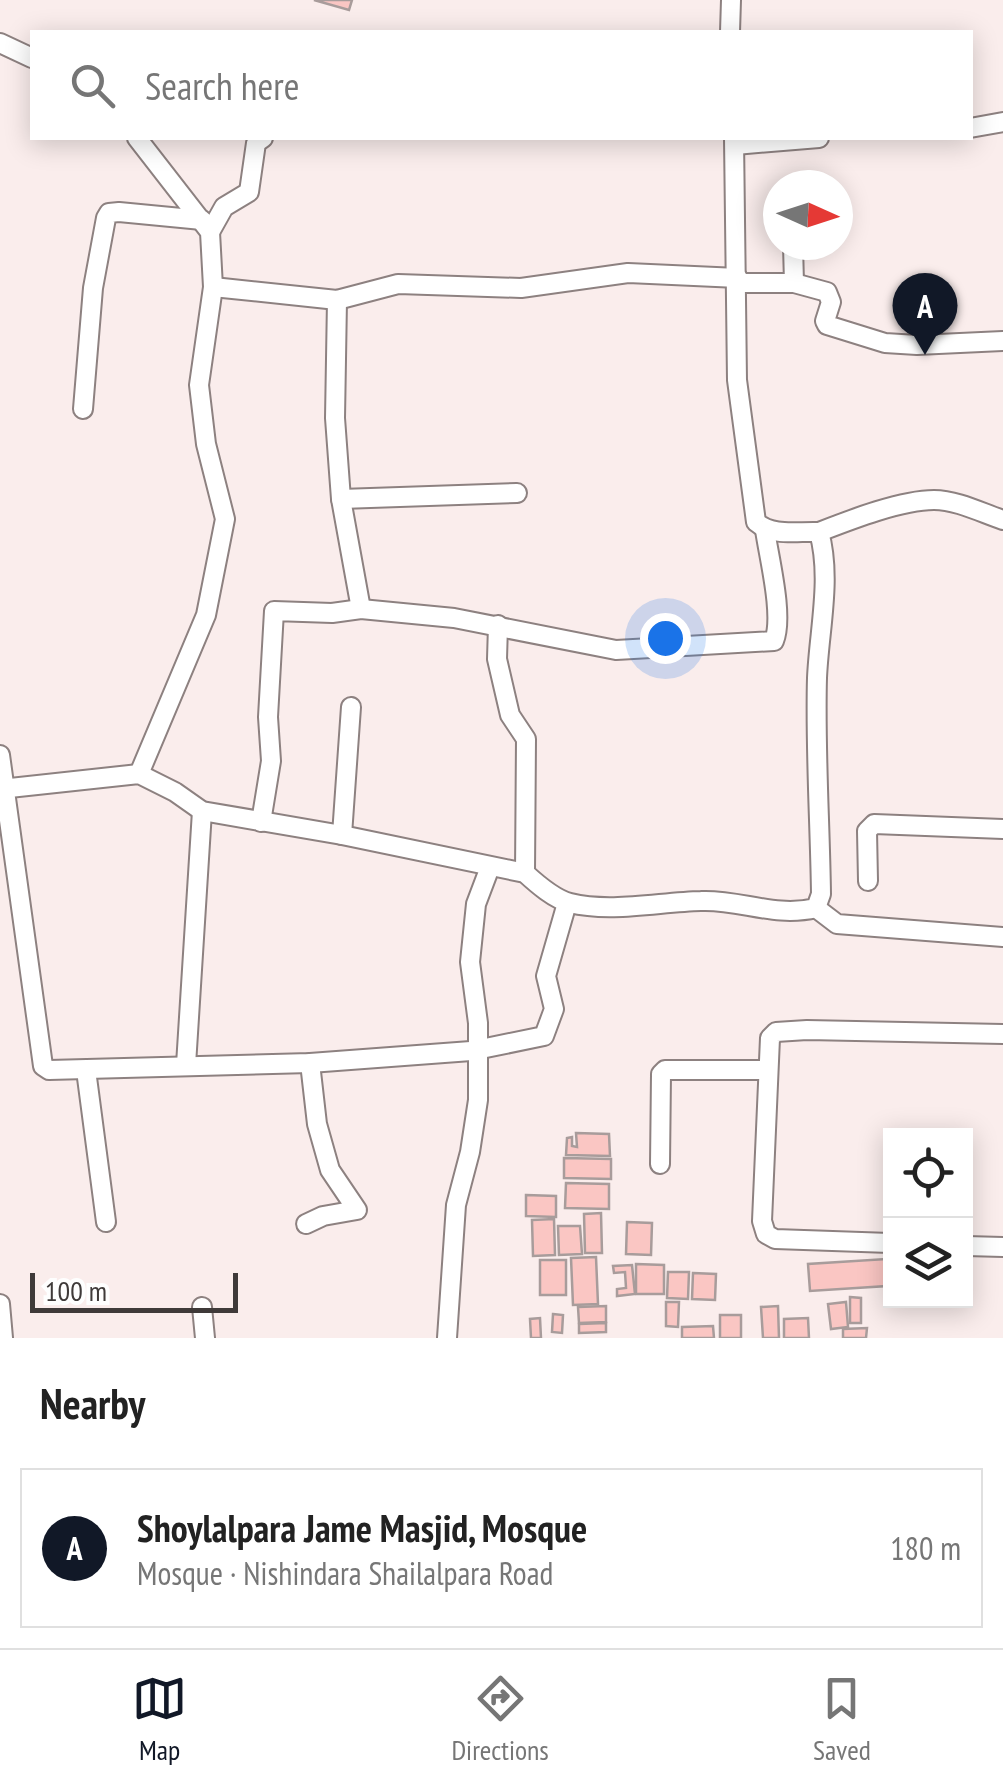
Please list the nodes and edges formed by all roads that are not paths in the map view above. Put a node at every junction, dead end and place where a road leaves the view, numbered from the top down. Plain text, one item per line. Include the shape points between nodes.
1 (731, 0) edge
2 (730, 30) edge
3 (0, 43) edge
4 (30, 57) edge
5 (1003, 122) edge
6 (973, 127) edge
7 (138, 140) edge
8 (260, 140) edge
9 (763, 140) edge
10 (735, 141) edge
11 (206, 226) junction
12 (793, 260) edge
13 (738, 280) junction
14 (794, 282) junction
15 (213, 287) junction
16 (337, 300) junction
17 (1003, 341) edge
18 (84, 410) dead end
19 (517, 493) dead end
20 (341, 500) junction
21 (1003, 520) edge
22 (765, 530) junction
23 (819, 532) junction
24 (361, 609) junction
25 (498, 625) junction
26 (351, 707) dead end
27 (0, 755) edge
28 (139, 774) junction
29 (2, 789) edge
30 (202, 811) junction
31 (261, 822) junction
32 (1003, 829) edge
33 (342, 835) junction
34 (490, 866) junction
35 (526, 873) junction
36 (868, 880) dead end
37 (567, 903) junction
38 (816, 908) junction
39 (1003, 937) edge
40 (1003, 1034) edge
41 (477, 1050) junction
42 (310, 1063) junction
43 (186, 1065) junction
44 (86, 1070) junction
45 (767, 1070) junction
46 (660, 1164) dead end
47 (106, 1222) dead end
48 (306, 1224) dead end
49 (883, 1243) edge
50 (973, 1246) edge
51 (1003, 1247) edge
52 (0, 1304) edge
53 (202, 1307) dead end
54 (3, 1338) edge
55 (205, 1338) edge
56 (447, 1338) edge

1 - 2 street
3 - 4 street
5 - 6 street
7 - 11 street
8 - 11 street via 249,192
9 - 10 street
10 - 13 street
11 - 15 street
11 - 18 street via 118,212 106,218 92,288
12 - 14 street
13 - 14 street
13 - 16 street via 628,273 522,288 398,284
13 - 22 street via 737,380 756,522
14 - 17 street via 827,292 827,325 885,343
15 - 16 street
15 - 28 street via 199,385 225,519 206,616
16 - 20 street
19 - 20 street
20 - 24 street
21 - 23 street via 934,500
22 - 23 street
22 - 25 street via 774,641 616,650
23 - 38 street via 824,571
24 - 25 street
24 - 31 street via 274,611 271,760
25 - 35 street via 497,659 510,715 526,739
26 - 33 street
27 - 29 street
28 - 29 street
28 - 30 street
29 - 44 street via 43,1066
30 - 31 street
30 - 43 street
31 - 33 street
32 - 36 street via 874,824 867,831
33 - 34 street
34 - 35 street
34 - 41 street via 476,904 470,962
35 - 37 street
37 - 38 street via 705,900 766,911
37 - 41 street via 546,976 554,1010 544,1036
38 - 39 street via 837,924
40 - 45 street via 776,1032
41 - 42 street
41 - 56 street via 478,1100 456,1204
42 - 43 street
42 - 48 street via 330,1170 357,1210
43 - 44 street
44 - 47 street
45 - 46 street via 665,1070
45 - 49 street via 766,1234
50 - 51 street
52 - 54 street
53 - 55 street

